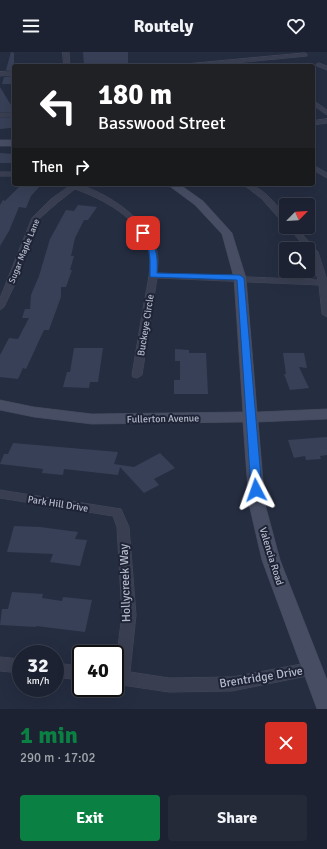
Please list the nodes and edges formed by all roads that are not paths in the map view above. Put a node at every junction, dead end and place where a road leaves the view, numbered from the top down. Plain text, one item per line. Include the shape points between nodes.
1 (66, 52) edge
2 (305, 55) dead end
3 (67, 64) edge
4 (208, 64) edge
5 (319, 65) dead end
6 (327, 68) edge
7 (0, 74) edge
8 (12, 74) edge
9 (315, 104) edge
10 (327, 113) edge
11 (0, 115) edge
12 (12, 115) edge
13 (327, 121) edge
14 (315, 123) edge
15 (0, 143) edge
16 (12, 143) edge
17 (315, 168) edge
18 (0, 174) edge
19 (12, 174) edge
20 (327, 176) edge
21 (69, 186) edge
22 (72, 186) edge
23 (175, 186) edge
24 (250, 186) edge
25 (279, 213) edge
26 (298, 234) edge
27 (153, 275) junction
28 (240, 278) junction
29 (325, 282) edge
30 (0, 307) edge
31 (327, 314) edge
32 (137, 375) dead end
33 (0, 405) edge
34 (327, 414) edge
35 (252, 417) junction
36 (0, 494) edge
37 (117, 512) joint
38 (124, 646) edge
39 (0, 664) edge
40 (12, 665) edge
41 (312, 669) junction
42 (124, 679) edge
43 (327, 707) edge

1 - 3 street
2 - 4 street
5 - 6 street
7 - 8 street
9 - 10 street
11 - 12 street
13 - 14 street
15 - 16 street
17 - 20 street
18 - 19 street
21 - 30 street, Sugar Maple Lane via 36,218
22 - 27 street, Buckeye Circle via 112,202 135,222 151,245 154,259
23 - 28 street, Valencia Road via 199,203 227,233
24 - 25 street via 265,197
26 - 29 street via 314,252
27 - 28 street
27 - 32 street, Buckeye Circle
28 - 29 street
28 - 35 street, Valencia Road
29 - 31 street
33 - 35 street, Fullerton Avenue via 92,419
34 - 35 street, Fullerton Avenue
35 - 41 street, Valencia Road via 261,518 271,560
36 - 37 street, Park Hill Drive
37 - 38 street, Hollycreek Way via 123,527 129,615
39 - 40 street
41 - 42 street, Brentridge Drive via 232,684 169,685
41 - 43 street, Valencia Road

